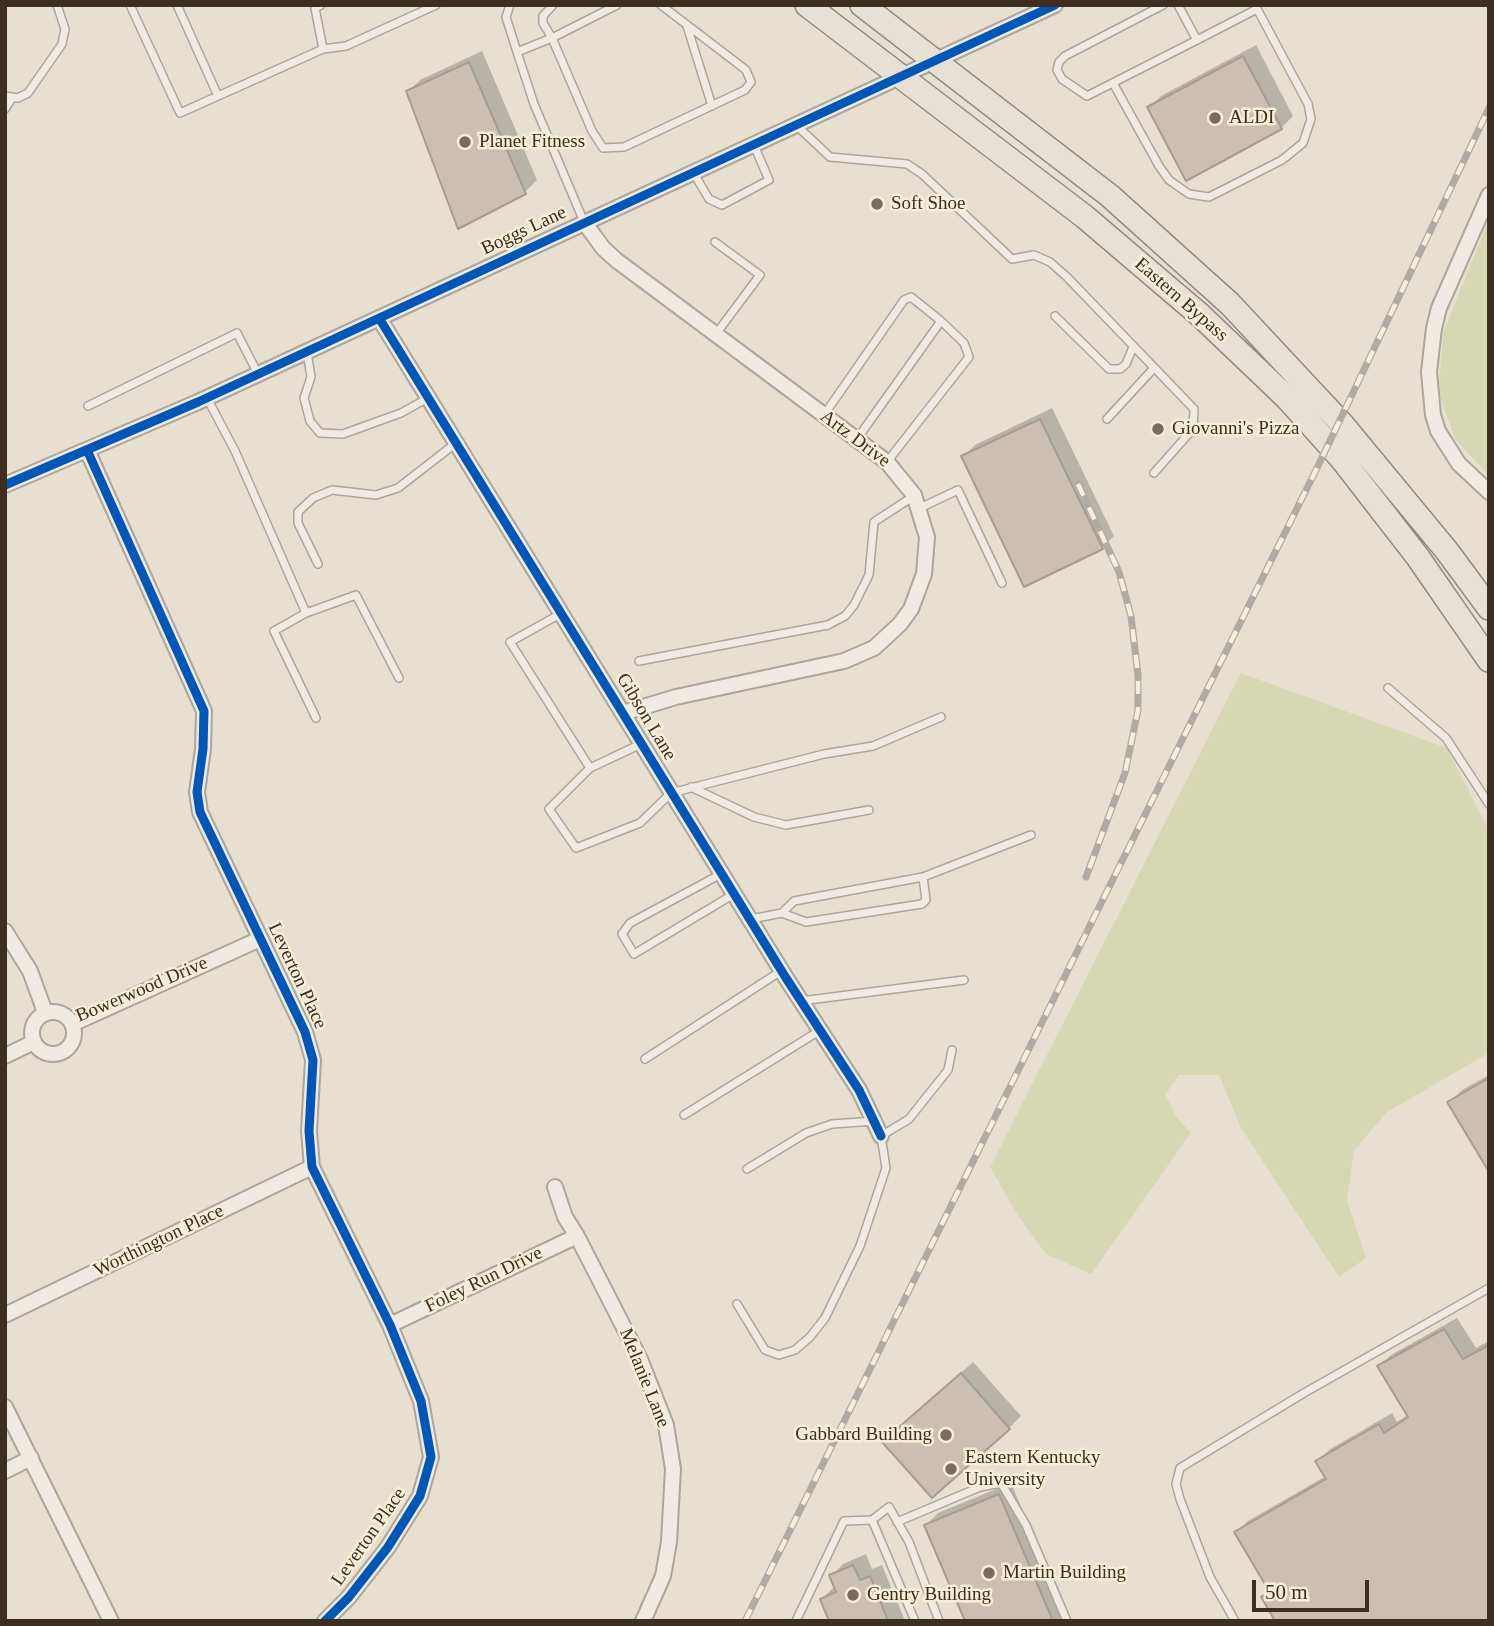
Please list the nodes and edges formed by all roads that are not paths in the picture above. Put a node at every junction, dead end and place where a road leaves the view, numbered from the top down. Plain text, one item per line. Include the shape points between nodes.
1 (57, 5) edge
2 (130, 5) edge
3 (177, 5) edge
4 (321, 5) edge
5 (436, 5) edge
6 (510, 5) edge
7 (553, 5) edge
8 (617, 5) edge
9 (661, 5) edge
10 (807, 5) edge
11 (862, 5) edge
12 (1055, 5) edge
13 (1163, 5) edge
14 (1178, 5) edge
15 (1256, 7) edge
16 (687, 26) junction
17 (552, 38) junction
18 (1197, 40) junction
19 (323, 49) junction
20 (517, 52) junction
21 (937, 62) junction
22 (903, 76) junction
23 (1113, 83) junction
24 (218, 96) junction
25 (9, 97) edge
26 (712, 106) junction
27 (5, 109) edge
28 (795, 124) junction
29 (753, 143) junction
30 (692, 172) junction
31 (1489, 195) edge
32 (584, 222) junction
33 (715, 242) dead end
34 (1055, 316) dead end
35 (379, 318) junction
36 (941, 321) junction
37 (716, 334) junction
38 (1133, 347) junction
39 (307, 352) junction
40 (1154, 368) junction
41 (258, 375) junction
42 (206, 398) junction
43 (428, 398) junction
44 (88, 406) dead end
45 (824, 415) junction
46 (1107, 419) dead end
47 (857, 439) junction
48 (456, 443) junction
49 (87, 450) junction
50 (887, 462) junction
51 (1154, 473) dead end
52 (5, 485) edge
53 (1489, 492) edge
54 (917, 501) junction
55 (318, 564) dead end
56 (1002, 583) dead end
57 (1489, 608) edge
58 (306, 613) junction
59 (562, 613) junction
60 (1489, 660) edge
61 (639, 661) dead end
62 (399, 678) dead end
63 (1388, 688) dead end
64 (623, 713) junction
65 (941, 717) dead end
66 (317, 718) dead end
67 (642, 744) junction
68 (590, 768) junction
69 (691, 787) junction
70 (671, 793) junction
71 (1489, 804) edge
72 (869, 810) dead end
73 (1031, 835) dead end
74 (721, 874) junction
75 (923, 877) junction
76 (734, 894) junction
77 (782, 913) junction
78 (750, 919) junction
79 (5, 932) edge
80 (260, 939) junction
81 (781, 971) junction
82 (964, 979) dead end
83 (801, 1001) junction
84 (45, 1012) junction
85 (72, 1024) junction
86 (819, 1031) junction
87 (34, 1042) junction
88 (952, 1050) dead end
89 (5, 1056) edge
90 (645, 1059) dead end
91 (684, 1115) dead end
92 (878, 1128) junction
93 (312, 1167) junction
94 (747, 1169) dead end
95 (555, 1187) dead end
96 (577, 1236) junction
97 (1489, 1287) edge
98 (737, 1304) dead end
99 (5, 1315) edge
100 (390, 1325) junction
101 (5, 1407) edge
102 (31, 1458) junction
103 (5, 1471) edge
104 (872, 1520) junction
105 (897, 1522) junction
106 (801, 1610) junction
107 (111, 1621) edge
108 (325, 1621) edge
109 (643, 1621) edge
110 (796, 1621) edge
111 (806, 1621) edge
112 (915, 1621) edge
113 (939, 1621) edge
114 (1068, 1621) edge
115 (1235, 1621) edge

1 - 25 lane via 65,29 62,44 28,93
2 - 24 lane via 180,113
3 - 24 lane
4 - 19 lane via 315,8
5 - 19 lane via 346,46
6 - 20 lane via 506,17
7 - 17 lane via 543,16
8 - 17 lane
9 - 16 lane
10 - 22 main road, Eastern Bypass
11 - 21 main road, Eastern Bypass
12 - 21 street, Boggs Lane
13 - 23 lane via 1059,62 1062,79 1087,96
14 - 18 lane
15 - 18 lane
15 - 23 lane via 1308,104 1311,119 1303,143 1282,160 1209,197 1189,194 1159,166
16 - 26 lane
16 - 26 lane via 746,70 751,82 745,90
17 - 20 lane
17 - 26 lane via 603,148 624,147
18 - 23 lane
19 - 24 lane
20 - 32 lane
21 - 22 street, Boggs Lane
21 - 57 main road, Eastern Bypass via 1110,196 1230,304 1342,424
22 - 28 street, Boggs Lane
22 - 60 main road, Eastern Bypass via 1085,217 1287,397 1417,556
25 - 27 lane
28 - 29 street, Boggs Lane
28 - 38 lane via 830,157 907,164 1012,259 1034,256 1050,262
29 - 30 street, Boggs Lane
29 - 30 lane via 769,180 722,205 709,199
30 - 32 street, Boggs Lane
31 - 53 street via 1439,308 1429,372 1438,431 1459,464
32 - 35 street, Boggs Lane
32 - 37 street, Artz Drive via 617,261
33 - 37 lane via 760,275
34 - 38 lane via 1109,369 1126,364
35 - 39 street, Boggs Lane
35 - 43 street, Gibson Lane
36 - 45 lane via 911,297 904,300
36 - 47 lane
36 - 50 lane via 964,343 969,357
37 - 45 street, Artz Drive
38 - 40 lane
39 - 41 street, Boggs Lane
39 - 43 lane via 311,377 304,398 310,421 320,433 343,434
40 - 46 lane
40 - 51 lane via 1194,409 1195,418 1193,429
41 - 42 street, Boggs Lane
41 - 44 lane via 237,333
42 - 49 street, Boggs Lane
42 - 58 lane via 235,451
43 - 48 street, Gibson Lane
45 - 47 street, Artz Drive
47 - 50 street, Artz Drive
48 - 55 lane via 398,488 376,495 332,490 313,498 298,512 298,523
48 - 59 street, Gibson Lane
49 - 52 street, Boggs Lane
49 - 80 street, Leverton Place via 204,711 197,792 200,812
50 - 54 street, Artz Drive
54 - 56 lane via 958,490
54 - 61 lane via 874,522 869,575 845,616 828,625
54 - 64 street, Artz Drive via 927,547 918,592 900,624 874,648 844,661
58 - 62 lane via 356,595
58 - 66 lane via 274,631
59 - 64 street, Gibson Lane
59 - 68 lane via 510,642
63 - 71 lane via 1446,738
64 - 67 street, Gibson Lane
65 - 69 lane via 873,746
67 - 68 lane
67 - 70 street, Gibson Lane
68 - 70 lane via 549,809 576,848 640,823
69 - 70 lane
69 - 72 lane via 754,817 786,825
70 - 74 street, Gibson Lane
73 - 75 lane
74 - 76 street, Gibson Lane
74 - 76 lane via 630,923 622,933 634,954
75 - 77 lane via 794,901
75 - 77 lane via 926,900 922,904 806,922
76 - 78 street, Gibson Lane
77 - 78 lane
78 - 81 street, Gibson Lane
79 - 84 street via 30,971
80 - 85 street, Bowerwood Drive
80 - 93 street, Leverton Place via 305,1032 313,1060
81 - 83 street, Gibson Lane
81 - 90 lane
82 - 83 lane
83 - 86 street, Gibson Lane
84 - 85 street, Bowerwood Drive via 59,1013
84 - 87 street, Bowerwood Drive via 33,1028
85 - 87 street via 73,1040 59,1053 47,1053
86 - 91 lane
86 - 92 street, Gibson Lane via 859,1090
87 - 89 street
88 - 92 lane via 948,1070 909,1119
92 - 94 lane via 832,1124 806,1133
92 - 98 lane via 886,1168 860,1246 825,1318 810,1337 795,1350 779,1355 765,1350
93 - 99 street, Worthington Place
93 - 100 street, Leverton Place
95 - 96 street, Melanie Lane
96 - 100 street, Foley Run Drive
96 - 109 street, Melanie Lane via 640,1359 666,1425 673,1469 669,1542 663,1576
97 - 115 lane via 1180,1468 1176,1484 1180,1499 1210,1577
100 - 108 street, Leverton Place via 421,1401 430,1457 420,1496 401,1527 349,1597
101 - 102 street
102 - 103 street
102 - 107 street
104 - 105 lane via 888,1507
104 - 106 lane via 844,1521
104 - 112 lane
105 - 113 lane
105 - 114 lane via 1001,1483 1027,1525
106 - 110 lane
106 - 111 lane

